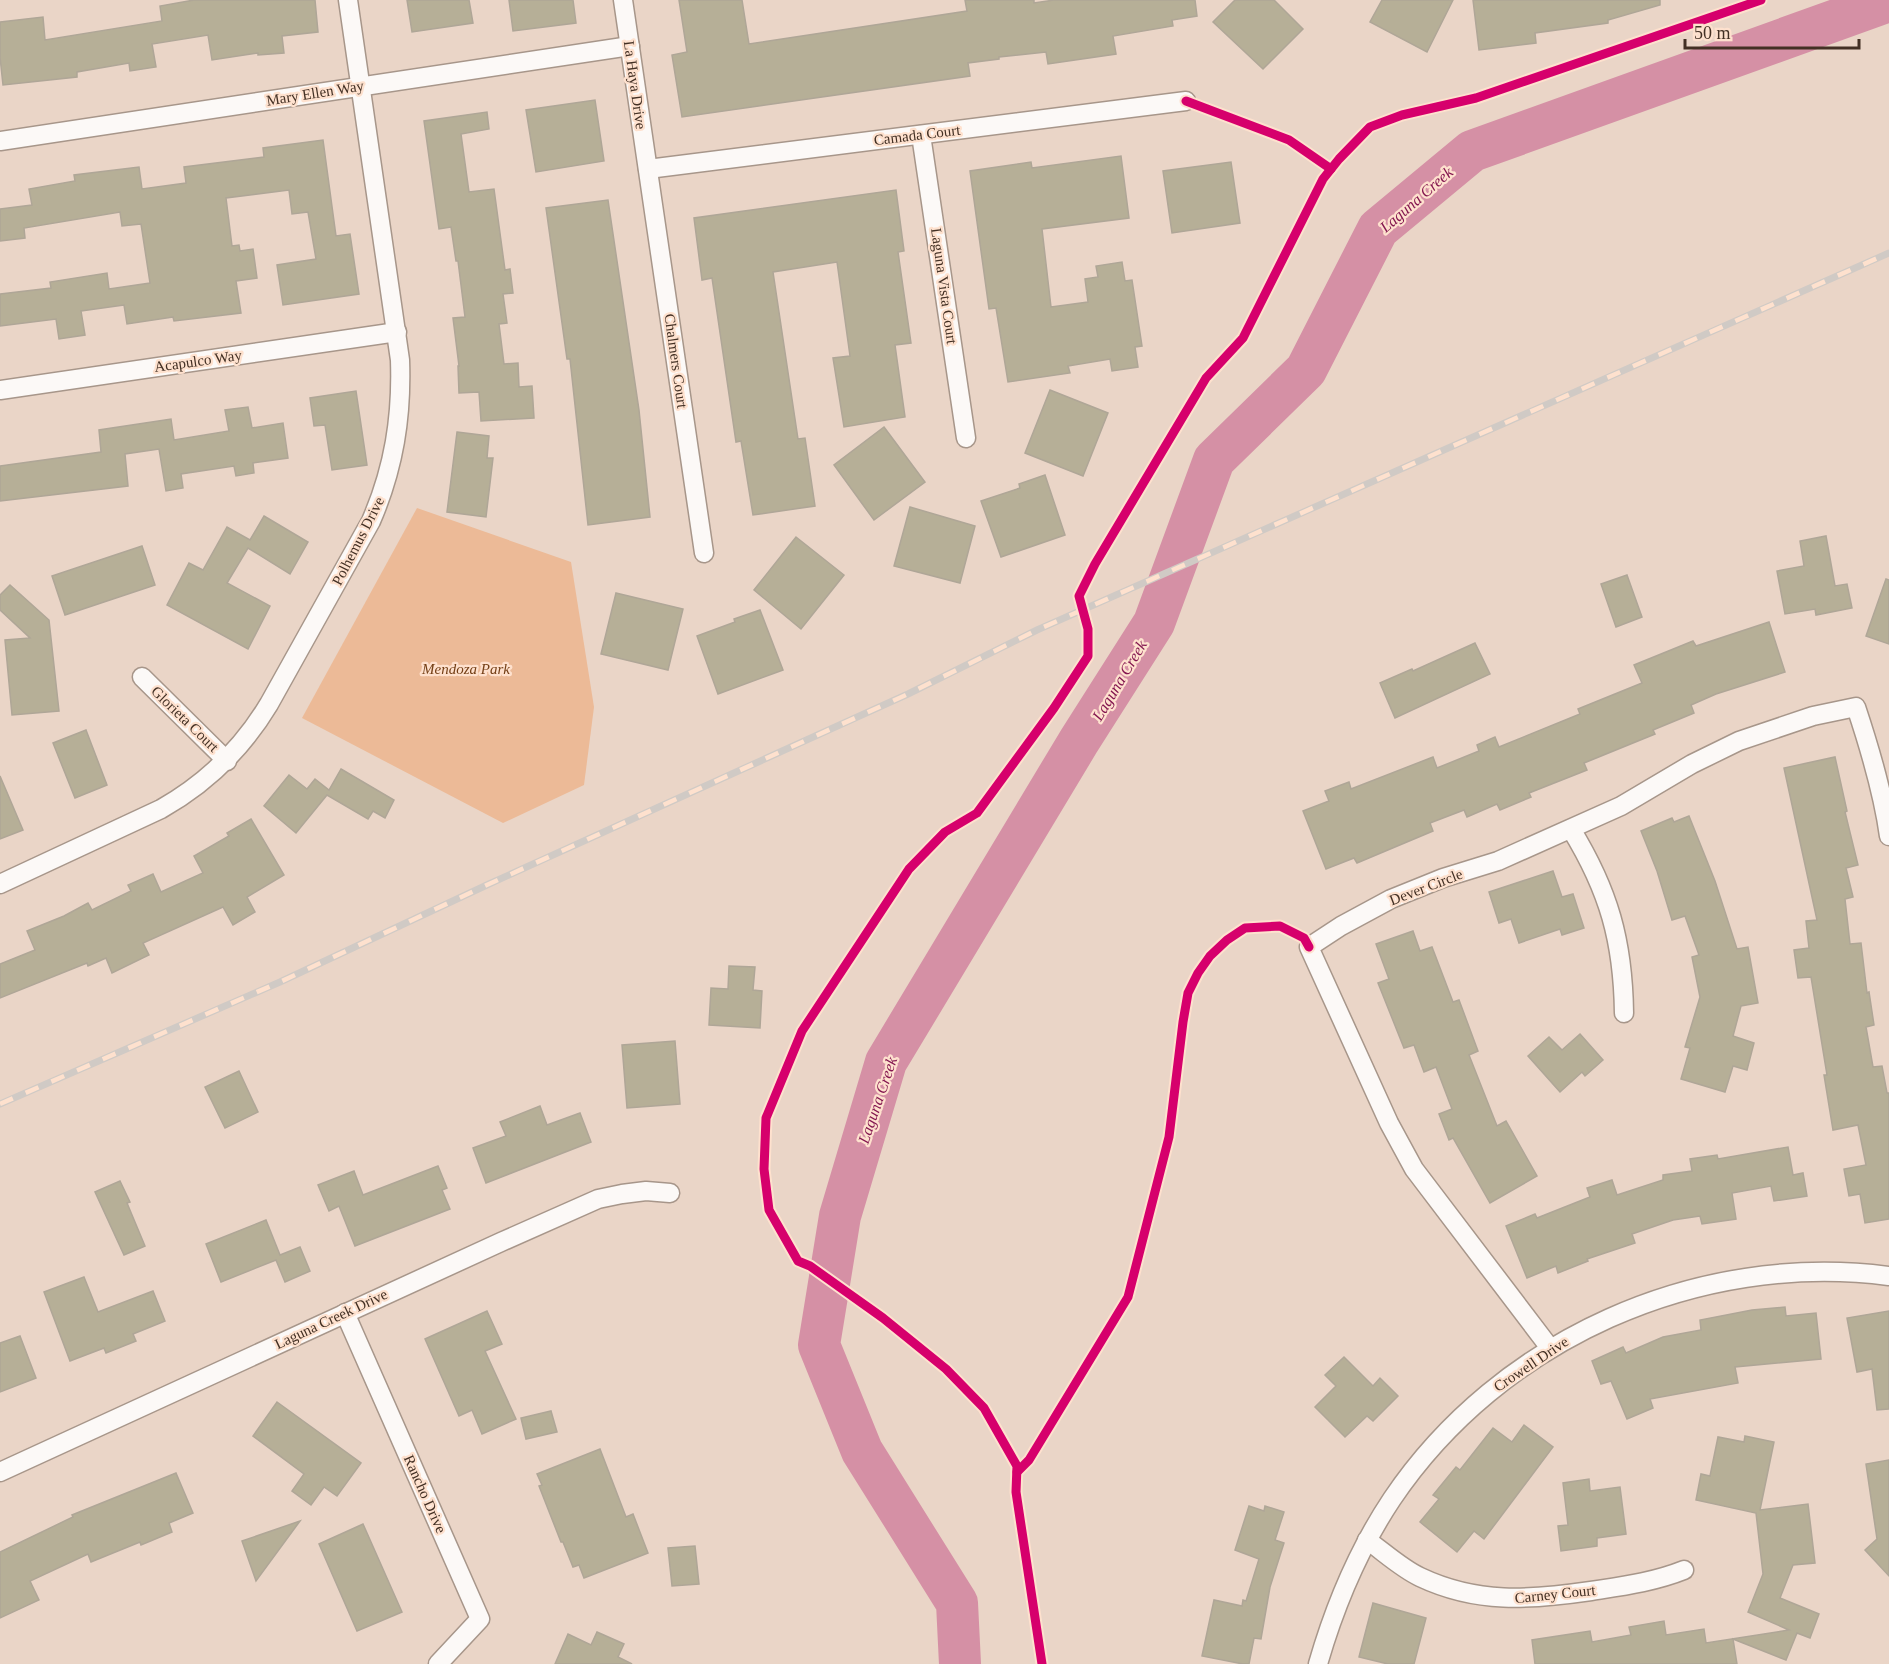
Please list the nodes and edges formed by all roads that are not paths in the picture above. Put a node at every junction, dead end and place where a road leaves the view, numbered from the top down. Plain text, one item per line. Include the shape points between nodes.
1 (348, 0) edge
2 (623, 0) edge
3 (630, 46) junction
4 (360, 87) junction
5 (1186, 101) dead end
6 (921, 135) junction
7 (0, 141) edge
8 (648, 169) junction
9 (397, 332) junction
10 (0, 390) edge
11 (966, 438) dead end
12 (705, 553) dead end
13 (142, 677) dead end
14 (227, 761) junction
15 (1571, 829) junction
16 (1889, 836) edge
17 (0, 884) edge
18 (1624, 1014) dead end
19 (670, 1193) dead end
20 (1889, 1276) edge
21 (345, 1313) junction
22 (1550, 1348) junction
23 (0, 1472) edge
24 (1367, 1540) junction
25 (1684, 1570) dead end
26 (438, 1664) edge
27 (1318, 1664) edge

1 - 4 street, Polhemus Drive
2 - 3 street, La Haya Drive
3 - 4 street, Mary Ellen Way
3 - 8 street, La Haya Drive
4 - 7 street, Mary Ellen Way
4 - 9 street, Polhemus Drive
5 - 6 street, Camada Court
6 - 8 street, Camada Court
6 - 11 street, Laguna Vista Court
8 - 12 street, Chalmers Court
9 - 10 street, Acapulco Way
9 - 14 street, Polhemus Drive via 400,415 382,495 269,704
13 - 14 street, Glorieta Court
14 - 17 street, Polhemus Drive via 185,796
15 - 16 street, Dever Circle via 1739,741 1813,716 1856,707 1871,751
15 - 18 street via 1598,877 1615,928 1623,972
15 - 22 street, Dever Circle via 1391,900 1309,947 1414,1169
19 - 21 street, Laguna Creek Drive via 630,1193 598,1199
20 - 22 street, Crowell Drive via 1789,1272 1682,1290 1630,1308
21 - 23 street, Laguna Creek Drive
21 - 26 street, Rancho Drive via 480,1619
22 - 24 street, Crowell Drive via 1463,1415 1419,1463
24 - 25 street, Carney Court via 1417,1576 1450,1589 1494,1598 1547,1597 1637,1584
24 - 27 street, Crowell Drive via 1335,1611

